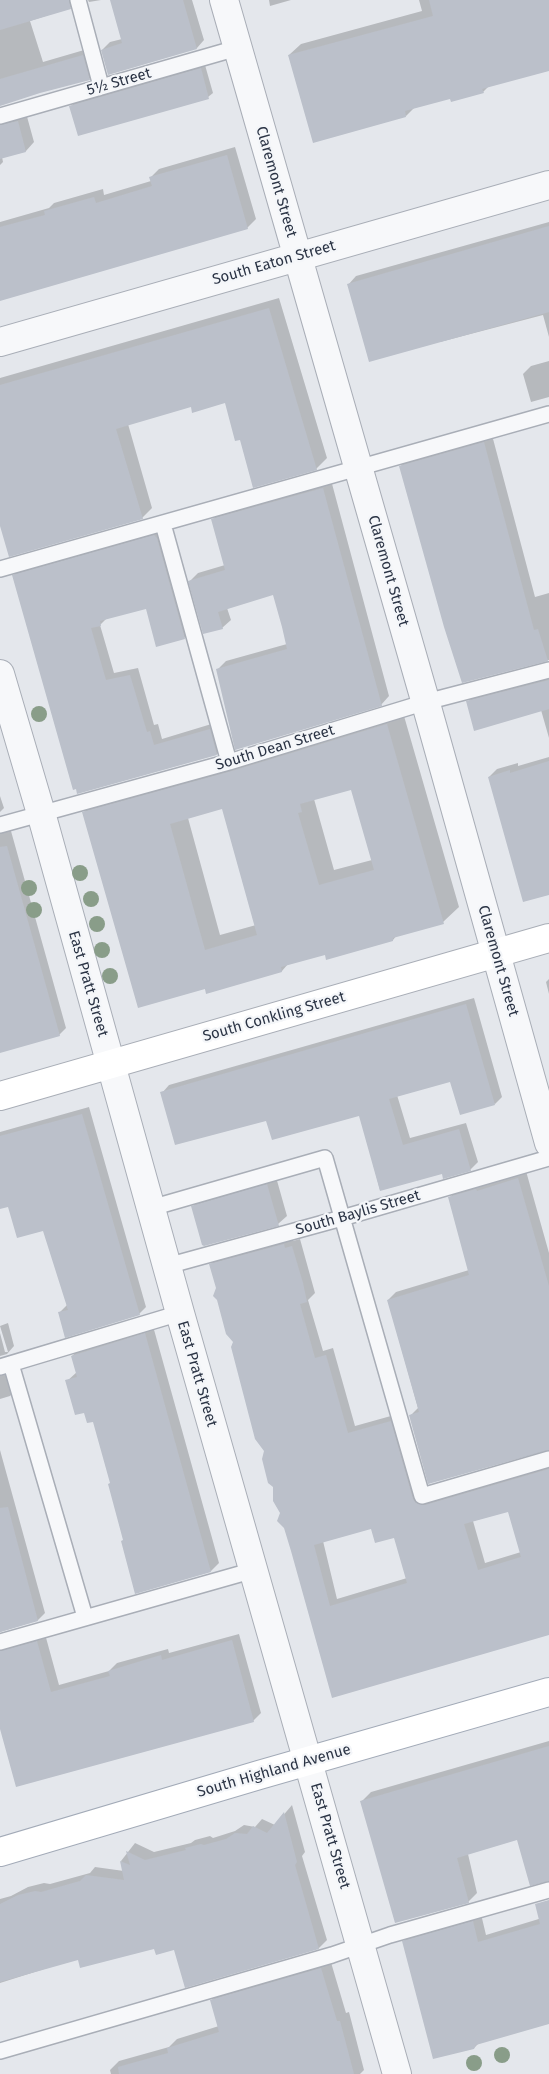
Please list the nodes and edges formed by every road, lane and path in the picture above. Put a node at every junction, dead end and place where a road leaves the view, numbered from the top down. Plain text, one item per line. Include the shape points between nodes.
1 (78, 0) edge
2 (224, 0) edge
3 (237, 48) junction
4 (101, 86) junction
5 (0, 116) edge
6 (549, 185) edge
7 (297, 256) junction
8 (0, 342) edge
9 (549, 414) edge
10 (358, 467) junction
11 (163, 524) junction
12 (0, 569) edge
13 (549, 670) edge
14 (0, 674) edge
15 (426, 702) junction
16 (229, 762) junction
17 (41, 813) junction
18 (0, 825) edge
19 (549, 938) edge
20 (496, 953) junction
21 (110, 1064) junction
22 (0, 1096) edge
23 (549, 1143) edge
24 (549, 1158) edge
25 (151, 1208) junction
26 (342, 1218) junction
27 (167, 1266) junction
28 (180, 1313) junction
29 (6, 1365) edge
30 (549, 1459) edge
31 (254, 1570) junction
32 (85, 1617) junction
33 (0, 1642) edge
34 (549, 1692) edge
35 (308, 1761) junction
36 (0, 1852) edge
37 (549, 1890) edge
38 (362, 1944) junction
39 (0, 2051) edge
40 (397, 2074) edge

1 - 4 lane
2 - 3 street, Claremont Street
3 - 4 lane, 5½ Street
3 - 7 street, Claremont Street
4 - 5 lane, 5½ Street
6 - 7 street, South Eaton Street
7 - 8 street, South Eaton Street
7 - 10 street, Claremont Street
9 - 10 lane
10 - 11 lane
10 - 15 street, Claremont Street
11 - 12 lane
11 - 16 lane
13 - 15 lane, South Dean Street
14 - 17 street, East Pratt Street
15 - 16 lane, South Dean Street
15 - 20 street, Claremont Street
16 - 17 lane, South Dean Street
17 - 18 lane, South Dean Street
17 - 21 street, East Pratt Street
19 - 20 street, South Conkling Street
20 - 21 street, South Conkling Street
20 - 23 street, Claremont Street
21 - 22 street, South Conkling Street
21 - 25 street, East Pratt Street
24 - 26 lane, South Baylis Street
25 - 26 lane via 325,1158
25 - 27 street, East Pratt Street
26 - 27 lane, South Baylis Street
26 - 30 lane via 422,1496
27 - 28 street, East Pratt Street
28 - 29 lane
28 - 31 street, East Pratt Street
29 - 32 lane
31 - 32 lane
31 - 35 street, East Pratt Street
32 - 33 lane
34 - 35 street, South Highland Avenue
35 - 36 street, South Highland Avenue
35 - 38 street, East Pratt Street
37 - 38 lane
38 - 39 lane
38 - 40 street, East Pratt Street

